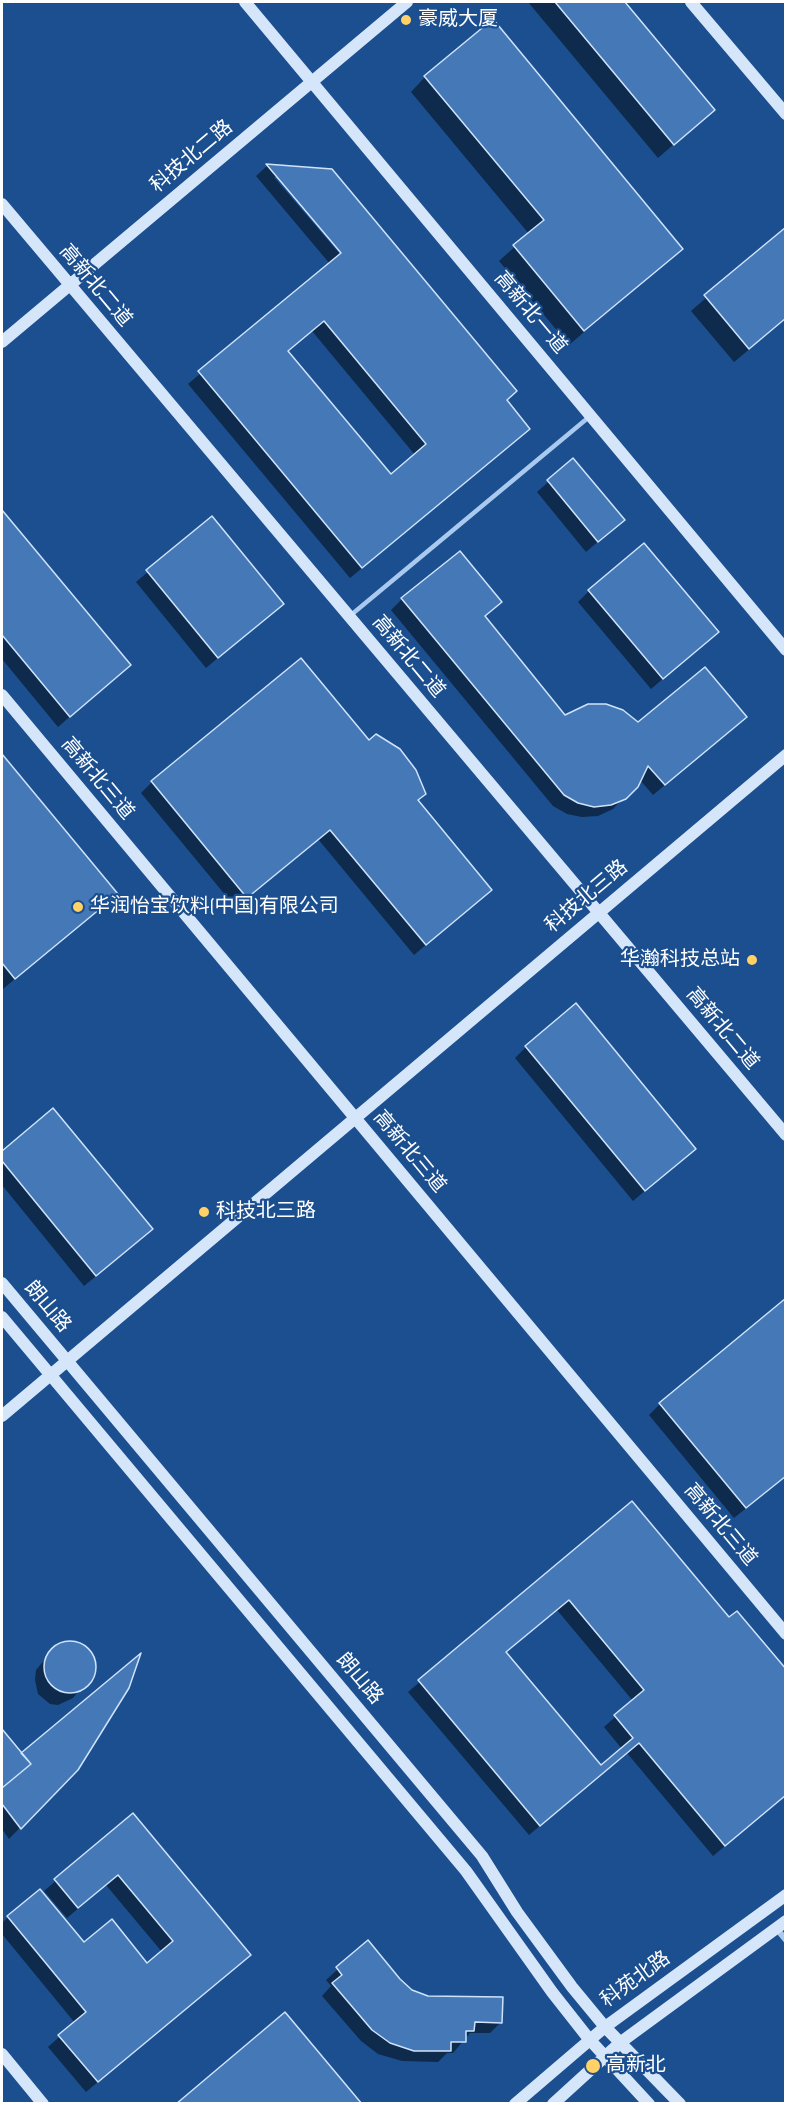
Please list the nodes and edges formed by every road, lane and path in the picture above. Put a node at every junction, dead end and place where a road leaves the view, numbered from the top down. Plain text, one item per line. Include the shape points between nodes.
1 (245, 2) edge
2 (407, 2) edge
3 (691, 2) edge
4 (312, 82) junction
5 (786, 114) edge
6 (2, 204) edge
7 (69, 285) junction
8 (2, 342) edge
9 (590, 416) junction
10 (349, 617) junction
11 (786, 650) edge
12 (2, 694) edge
13 (786, 755) edge
14 (598, 913) junction
15 (355, 1118) junction
16 (786, 1135) edge
17 (2, 1283) edge
18 (2, 1317) edge
19 (67, 1361) junction
20 (50, 1375) junction
21 (2, 1416) edge
22 (786, 1634) edge
23 (786, 1895) edge
24 (781, 1924) edge
25 (786, 1940) edge
26 (605, 2026) junction
27 (589, 2039) junction
28 (621, 2042) junction
29 (2, 2054) edge
30 (605, 2056) junction
31 (42, 2103) edge
32 (515, 2103) edge
33 (553, 2103) edge
34 (649, 2103) edge
35 (680, 2103) edge

1 - 4 street, 高新北一道
2 - 4 street, 科技北二路
3 - 5 street
4 - 7 street, 科技北二路
4 - 9 street, 高新北一道
6 - 7 street, 高新北二道
7 - 8 street, 科技北二路
7 - 10 street, 高新北二道
9 - 10 lane
9 - 11 street, 高新北一道
10 - 14 street, 高新北二道
12 - 15 street, 高新北三道
13 - 14 street, 科技北三路
14 - 15 street, 科技北三路
14 - 16 street, 高新北二道
15 - 19 street, 科技北三路
15 - 22 street, 高新北三道
17 - 19 street, 朗山路
18 - 20 street, 朗山路
19 - 20 street, 科技北三路
19 - 26 street, 朗山路 via 482,1856 517,1912
20 - 21 street, 科技北三路
20 - 27 street, 朗山路 via 466,1871
23 - 26 street, 科苑北路
24 - 25 street
24 - 28 street, 科苑北路
26 - 27 street, 科苑北路
26 - 28 street, 朗山路
27 - 30 street, 朗山路
27 - 32 street, 科苑北路
28 - 30 street, 科苑北路
28 - 35 street, 朗山路
29 - 31 street
30 - 33 street, 科苑北路
30 - 34 street, 朗山路

